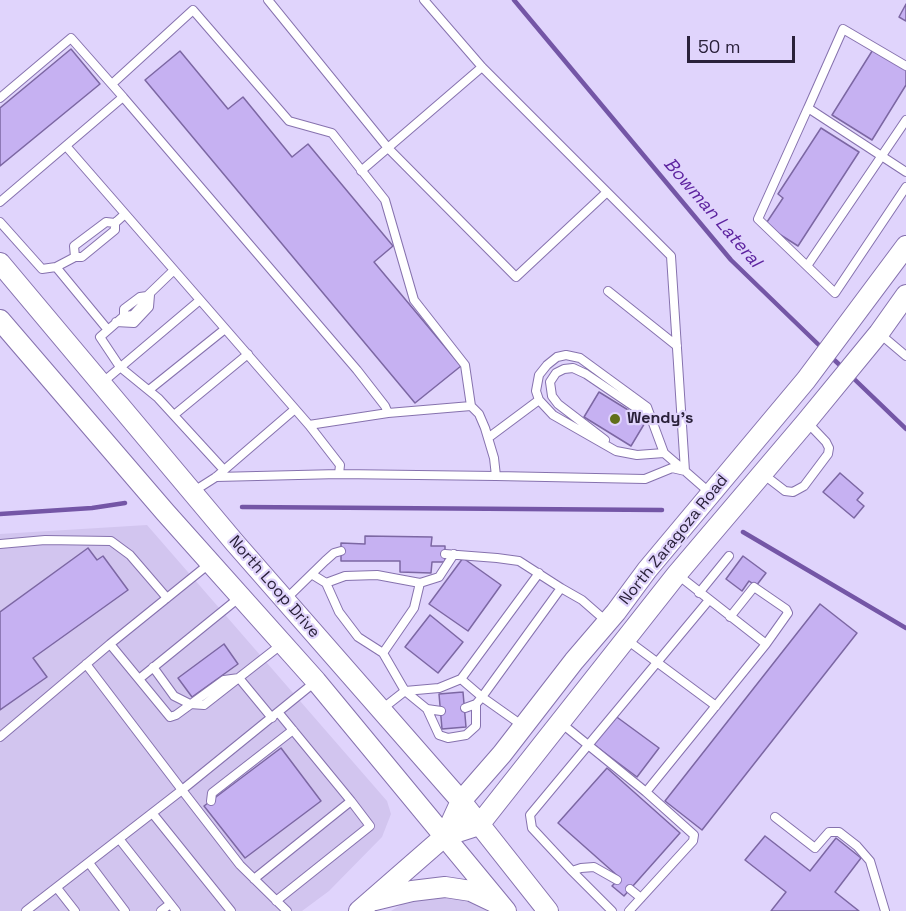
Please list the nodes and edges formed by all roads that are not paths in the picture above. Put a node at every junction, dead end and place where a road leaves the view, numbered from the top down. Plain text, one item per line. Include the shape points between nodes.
1 (268, 0) edge
2 (424, 0) edge
3 (906, 66) edge
4 (482, 67) junction
5 (112, 84) junction
6 (123, 97) junction
7 (0, 98) edge
8 (808, 108) junction
9 (906, 120) edge
10 (66, 146) junction
11 (388, 148) junction
12 (882, 156) junction
13 (362, 171) junction
14 (906, 172) edge
15 (906, 187) edge
16 (608, 192) junction
17 (0, 202) edge
18 (125, 214) junction
19 (0, 222) edge
20 (115, 223) junction
21 (906, 246) edge
22 (75, 257) junction
23 (0, 263) edge
24 (807, 266) junction
25 (56, 267) junction
26 (174, 270) junction
27 (609, 291) dead end
28 (149, 295) junction
29 (906, 295) edge
30 (200, 300) junction
31 (0, 320) edge
32 (116, 322) junction
33 (225, 329) junction
34 (108, 330) junction
35 (879, 333) junction
36 (677, 346) junction
37 (248, 354) junction
38 (906, 356) edge
39 (120, 367) junction
40 (101, 383) junction
41 (149, 390) junction
42 (539, 400) junction
43 (471, 406) junction
44 (295, 408) junction
45 (388, 413) junction
46 (174, 415) junction
47 (652, 418) junction
48 (806, 422) junction
49 (769, 424) junction
50 (309, 425) junction
51 (488, 438) junction
52 (616, 451) junction
53 (664, 453) junction
54 (224, 470) junction
55 (685, 471) junction
56 (762, 472) junction
57 (339, 474) junction
58 (496, 476) junction
59 (216, 477) junction
60 (193, 492) junction
61 (711, 494) junction
62 (235, 543) junction
63 (0, 544) edge
64 (341, 551) dead end
65 (445, 554) dead end
66 (454, 554) junction
67 (729, 556) dead end
68 (210, 563) junction
69 (539, 573) junction
70 (677, 574) junction
71 (313, 575) junction
72 (326, 583) junction
73 (420, 583) junction
74 (561, 588) junction
75 (699, 592) junction
76 (240, 597) junction
77 (167, 598) junction
78 (285, 600) junction
79 (709, 600) junction
80 (730, 617) junction
81 (608, 622) junction
82 (626, 639) junction
83 (110, 644) junction
84 (282, 644) junction
85 (766, 644) junction
86 (382, 653) junction
87 (657, 663) junction
88 (86, 664) junction
89 (153, 667) junction
90 (239, 678) junction
91 (139, 679) junction
92 (461, 679) junction
93 (315, 681) junction
94 (405, 691) junction
95 (482, 697) junction
96 (190, 704) junction
97 (476, 704) junction
98 (716, 706) junction
99 (465, 708) dead end
100 (427, 709) junction
101 (381, 710) junction
102 (441, 711) dead end
103 (275, 715) junction
104 (560, 722) junction
105 (523, 726) junction
106 (293, 730) junction
107 (0, 737) edge
108 (589, 745) junction
109 (182, 790) junction
110 (646, 792) junction
111 (211, 801) dead end
112 (351, 801) junction
113 (461, 801) junction
114 (210, 813) dead end
115 (153, 814) junction
116 (776, 817) dead end
117 (208, 824) junction
118 (478, 825) junction
119 (445, 836) junction
120 (120, 840) junction
121 (89, 863) junction
122 (572, 871) junction
123 (254, 879) junction
124 (617, 880) dead end
125 (57, 888) junction
126 (630, 889) dead end
127 (641, 898) junction
128 (276, 901) junction
129 (173, 907) edge
130 (364, 907) edge
131 (504, 909) edge
132 (26, 911) edge
133 (75, 911) edge
134 (125, 911) edge
135 (161, 911) edge
136 (231, 911) edge
137 (286, 911) edge
138 (548, 911) edge
139 (612, 911) edge
140 (629, 911) edge
141 (885, 911) edge

1 - 11 lane
2 - 4 lane
3 - 8 lane via 843,29
4 - 11 lane
4 - 16 lane
5 - 6 lane
5 - 7 lane via 71,38
5 - 13 lane via 193,10 289,121 332,134
6 - 10 lane
6 - 45 lane via 357,370
8 - 12 lane
8 - 24 lane via 758,219
9 - 12 lane
10 - 17 lane
10 - 18 lane
11 - 13 lane
11 - 16 lane via 516,277
12 - 14 lane
12 - 24 lane
13 - 43 lane via 385,200 414,300 465,365
15 - 24 lane via 835,293
16 - 36 lane via 671,256
18 - 20 lane
18 - 26 lane
19 - 25 lane via 42,269
20 - 22 lane via 115,230 82,257
20 - 22 lane via 106,222 75,246
21 - 49 main road, North Zaragoza Road via 846,329
22 - 25 lane
23 - 40 main road, North Loop Drive
25 - 34 lane
26 - 28 lane
26 - 30 lane
27 - 36 lane
28 - 32 lane via 133,315
28 - 32 lane via 149,307 134,323
29 - 35 main road, North Zaragoza Road
30 - 33 lane
30 - 39 lane
31 - 68 main road, North Loop Drive
32 - 34 lane
33 - 37 lane
33 - 41 lane
34 - 39 lane via 100,337
35 - 38 lane
35 - 48 main road, North Zaragoza Road
36 - 55 lane
37 - 44 lane
37 - 46 lane
39 - 40 lane
39 - 41 lane
40 - 60 main road, North Loop Drive
41 - 46 lane
42 - 47 lane via 539,375 547,364 566,355 580,358 647,406
42 - 51 lane
42 - 52 lane via 553,415
43 - 45 lane
43 - 51 lane via 479,414
44 - 50 lane
44 - 54 lane
45 - 50 lane
46 - 54 lane
47 - 52 lane via 586,374 573,368 556,373 550,382 558,404
47 - 53 lane
48 - 56 main road, North Zaragoza Road
48 - 56 lane via 826,442 828,454 804,486 793,492 785,491
49 - 61 main road, North Zaragoza Road
49 - 70 main road via 764,444 681,543 675,558
50 - 57 lane via 340,465
51 - 58 lane
52 - 53 lane via 637,455
53 - 55 lane
54 - 59 lane
55 - 58 lane via 672,468 645,479 622,480
55 - 61 lane
56 - 70 main road, North Zaragoza Road
57 - 58 lane
57 - 59 lane
59 - 60 lane
60 - 62 main road, North Loop Drive
61 - 81 main road, North Zaragoza Road
62 - 68 main road
62 - 78 main road, North Loop Drive
63 - 77 lane via 111,541 130,555
64 - 71 lane via 329,557
65 - 66 lane
66 - 69 lane via 519,561
66 - 73 lane via 439,577
67 - 75 lane
68 - 76 main road, North Loop Drive
68 - 77 lane
69 - 74 lane
69 - 92 lane
70 - 75 lane
70 - 82 main road, North Zaragoza Road
71 - 72 lane
71 - 78 lane
72 - 73 lane via 345,576 377,575
72 - 86 lane via 339,612 358,637
73 - 86 lane via 414,608
74 - 81 lane
74 - 95 lane
75 - 79 lane
76 - 84 main road, North Loop Drive
76 - 89 lane
77 - 83 lane
78 - 101 main road, North Loop Drive
79 - 80 lane
79 - 87 lane
80 - 85 lane
80 - 85 lane via 753,587 786,609 788,613
81 - 105 main road, North Zaragoza Road
82 - 87 lane
82 - 104 main road, North Zaragoza Road
83 - 88 lane
83 - 91 lane
84 - 90 lane
84 - 93 main road, North Loop Drive
85 - 98 lane
86 - 94 lane
87 - 98 lane
87 - 108 lane
88 - 107 lane
88 - 109 lane
89 - 91 lane
89 - 96 lane via 174,696
90 - 96 lane via 224,680
90 - 103 lane
91 - 96 lane via 170,717
92 - 94 lane via 440,688
92 - 95 lane
93 - 103 lane
93 - 119 main road, North Loop Drive
94 - 100 lane
94 - 101 lane
95 - 97 lane
95 - 105 lane
97 - 99 lane
97 - 100 lane via 476,726 466,735 448,738 439,735
98 - 110 lane
100 - 102 lane
101 - 113 main road, North Loop Drive
103 - 106 lane
103 - 109 lane
104 - 108 lane
104 - 118 main road, North Zaragoza Road
105 - 113 main road, North Zaragoza Road
106 - 111 lane via 212,794
106 - 112 lane
108 - 110 lane
108 - 122 lane via 530,815 532,828
109 - 115 lane
109 - 117 lane
110 - 127 lane via 694,835 693,841
112 - 123 lane
112 - 128 lane via 370,825
113 - 118 main road, North Loop Drive
113 - 119 main road, North Zaragoza Road
114 - 117 lane
115 - 120 lane
115 - 136 lane
116 - 141 lane via 815,848 829,832 839,832 856,846 870,861
117 - 123 lane
118 - 119 main road, North Zaragoza Road
118 - 138 main road, North Loop Drive
119 - 130 main road, North Zaragoza Road
119 - 131 main road, North Loop Drive
120 - 121 lane
120 - 129 lane
121 - 125 lane
121 - 134 lane
122 - 124 lane via 594,867
122 - 139 lane
123 - 128 lane
125 - 132 lane
125 - 133 lane
126 - 127 lane
127 - 140 lane
128 - 137 lane
129 - 135 lane
130 - 131 main road via 382,897 445,886 471,891

